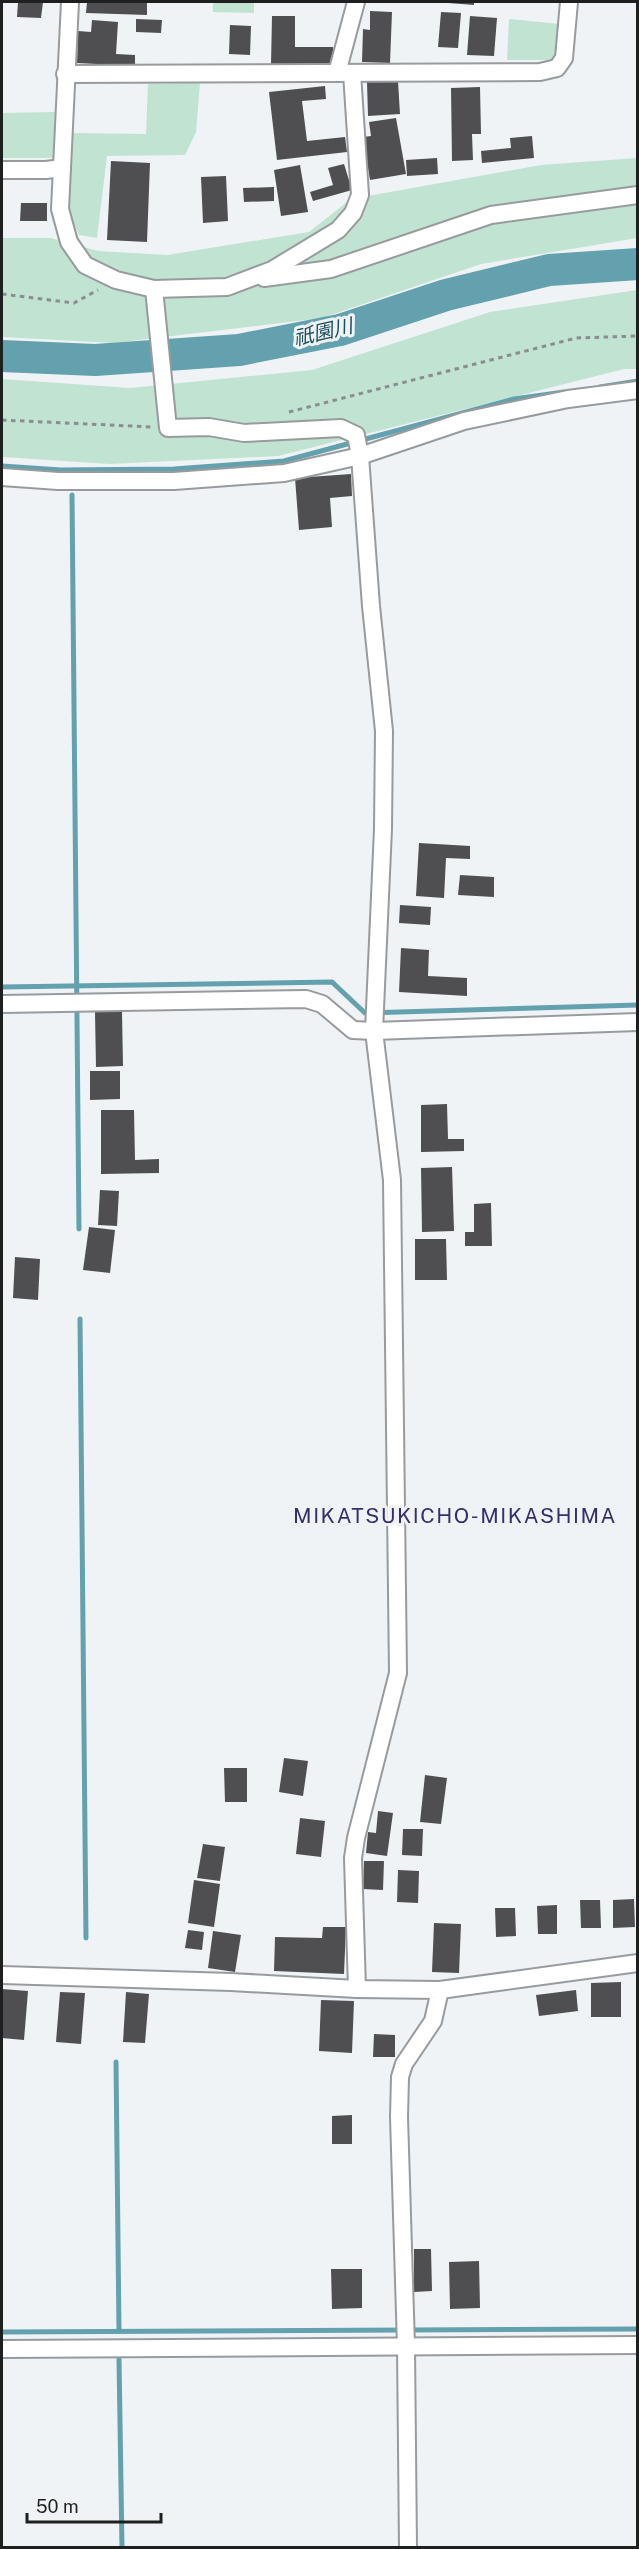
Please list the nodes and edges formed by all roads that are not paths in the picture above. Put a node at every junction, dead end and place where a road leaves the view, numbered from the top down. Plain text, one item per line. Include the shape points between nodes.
1 (70, 2) edge
2 (356, 2) edge
3 (569, 2) edge
4 (345, 73) junction
5 (65, 74) junction
6 (62, 168) junction
7 (2, 170) edge
8 (638, 195) edge
9 (251, 280) junction
10 (154, 289) junction
11 (638, 390) edge
12 (360, 456) junction
13 (2, 477) edge
14 (2, 1004) edge
15 (638, 1022) edge
16 (374, 1031) junction
17 (638, 1963) edge
18 (2, 1975) edge
19 (357, 1989) junction
20 (440, 1990) junction
21 (638, 2345) edge
22 (406, 2346) junction
23 (2, 2349) edge
24 (408, 2547) edge

1 - 5 street
2 - 4 street
3 - 4 street via 564,58 557,68 540,72
4 - 5 street
4 - 9 street via 360,178 360,195 353,213 338,230
5 - 6 street
6 - 7 street
6 - 10 street via 60,209 69,242 85,265 116,280
8 - 9 street via 491,215 331,269
9 - 10 street via 227,287
10 - 12 street via 168,428 209,427 244,433 341,428 356,435
11 - 12 street via 568,399 465,421
12 - 13 street via 284,473 185,480 58,481
12 - 16 street via 384,731
14 - 16 street via 306,999 322,1004 353,1030
15 - 16 street
16 - 19 street via 392,1180 398,1673 353,1858
17 - 20 street
18 - 19 street
19 - 20 street
20 - 22 street via 434,2021 404,2064 400,2077
21 - 22 street
22 - 23 street
22 - 24 street

